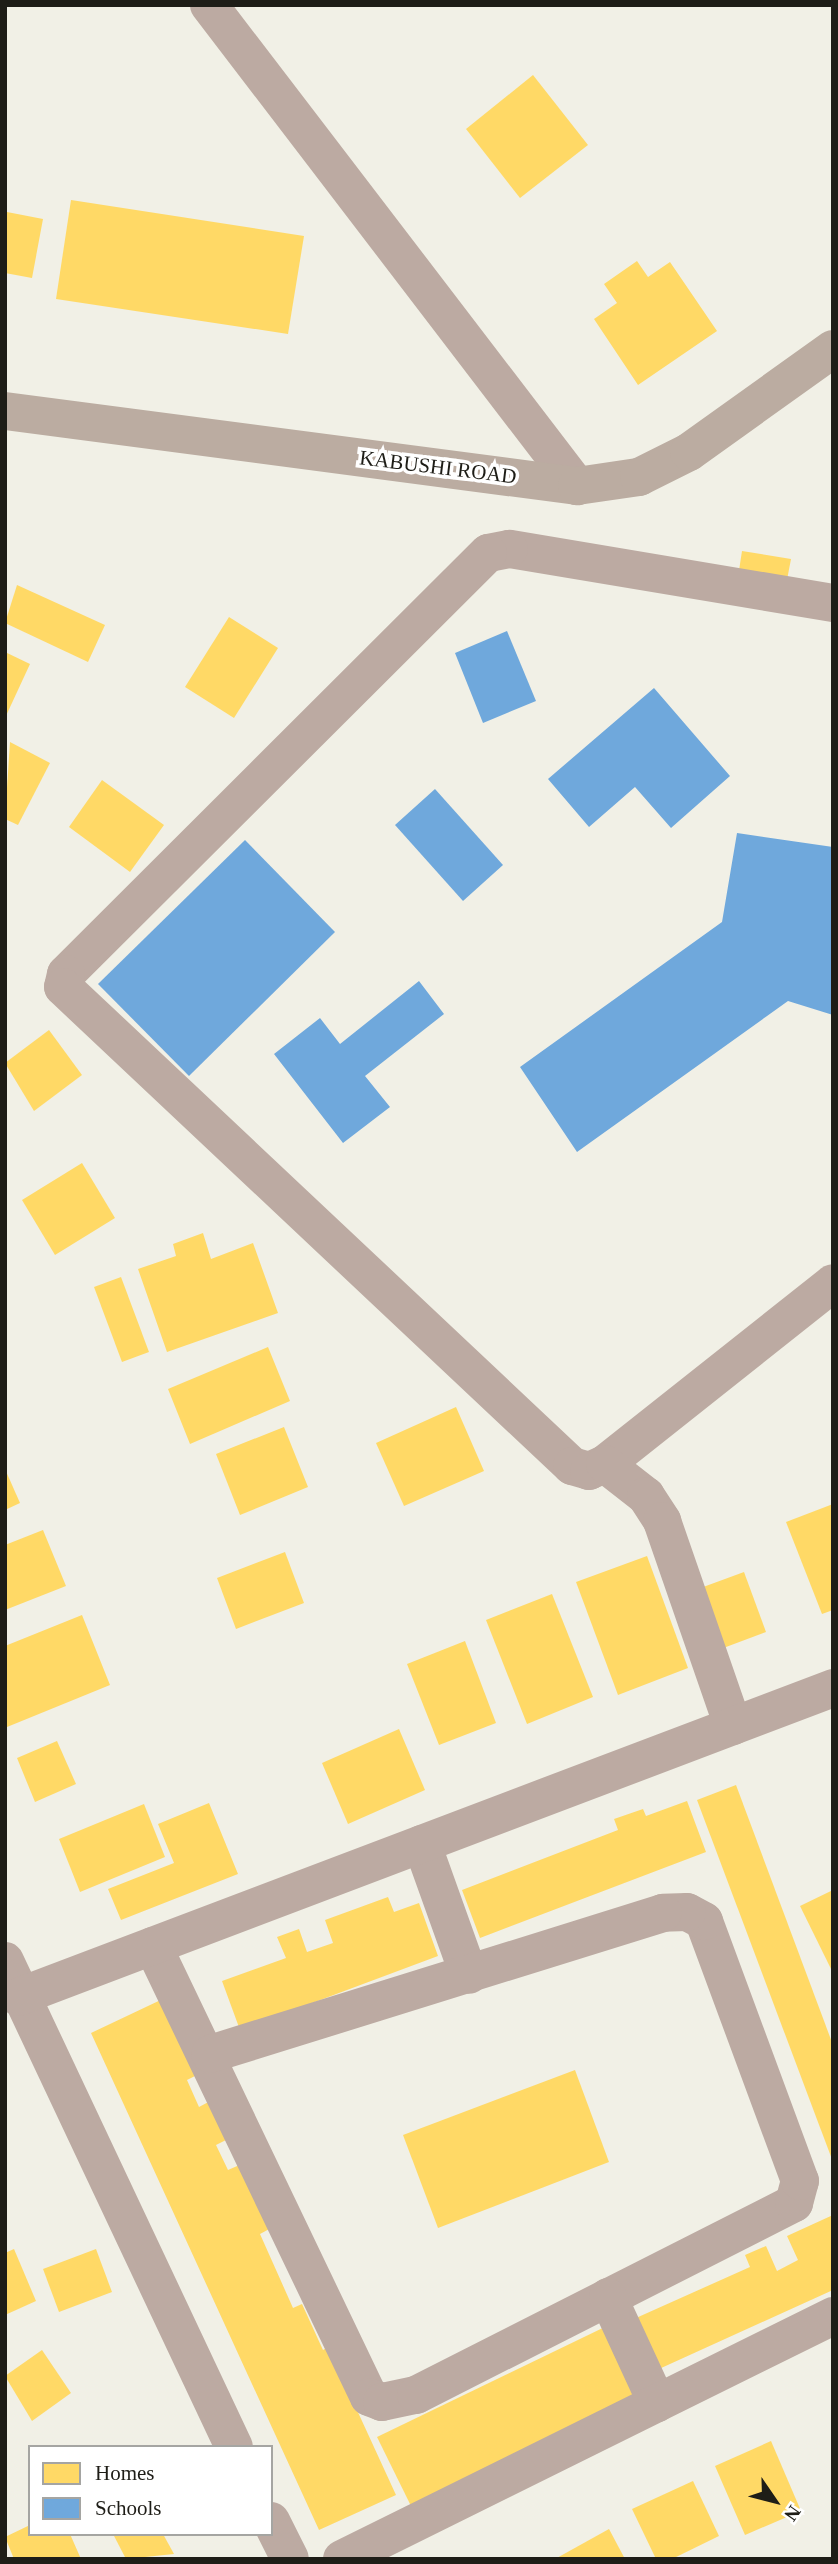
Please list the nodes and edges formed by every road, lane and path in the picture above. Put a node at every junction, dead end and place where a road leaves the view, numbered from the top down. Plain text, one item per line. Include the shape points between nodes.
1 (209, 5) edge
2 (833, 349) edge
3 (5, 411) edge
4 (577, 486) junction
5 (833, 603) edge
6 (833, 1283) edge
7 (606, 1464) junction
8 (833, 1688) edge
9 (733, 1726) junction
10 (422, 1844) junction
11 (153, 1946) junction
12 (5, 1961) edge
13 (469, 1975) junction
14 (18, 1997) junction
15 (210, 2054) junction
16 (608, 2298) junction
17 (833, 2316) edge
18 (657, 2403) junction
19 (233, 2445) edge
20 (273, 2525) edge
21 (290, 2559) edge
22 (342, 2559) edge

1 - 4 street
2 - 4 main road, KABUSHI ROAD via 688,452 639,477
3 - 4 main road, KABUSHI ROAD
5 - 7 street via 509,549 488,554 66,974 63,988 72,999 572,1466 589,1471
6 - 7 street
7 - 9 street via 646,1496 662,1521
8 - 9 street
9 - 10 street
10 - 11 street
10 - 13 street
11 - 14 street
11 - 15 street
12 - 14 street
13 - 15 street
13 - 16 street via 663,1913 687,1912 704,1921 800,2181 794,2203
14 - 19 street
15 - 16 street via 369,2397 382,2402 416,2395
16 - 18 street
17 - 18 street
18 - 22 street
20 - 21 street

